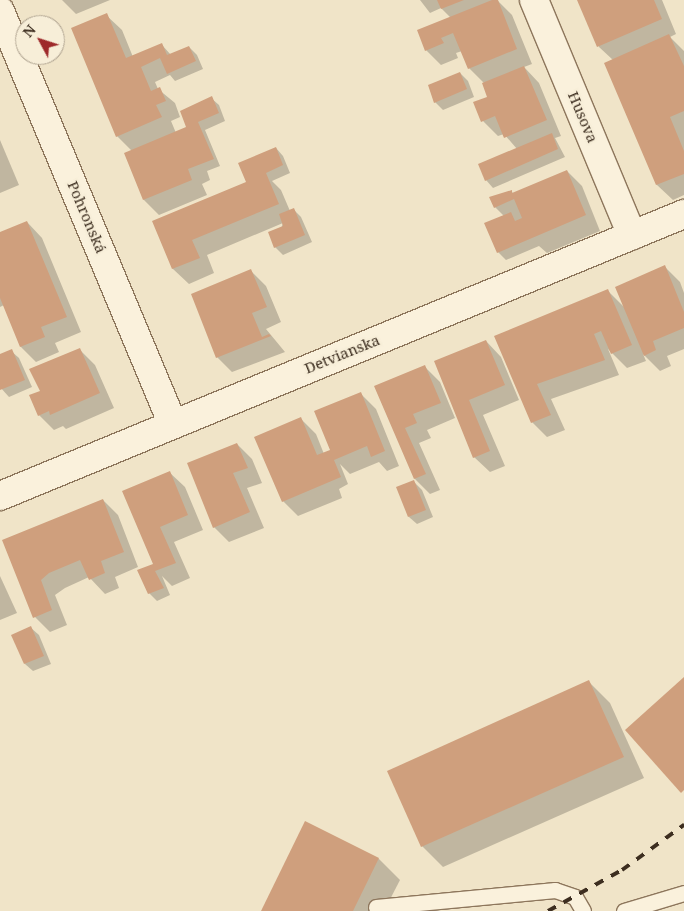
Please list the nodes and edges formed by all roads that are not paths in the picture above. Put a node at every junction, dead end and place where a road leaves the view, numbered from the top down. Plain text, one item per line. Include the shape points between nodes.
1 (534, 0) edge
2 (0, 11) edge
3 (684, 214) edge
4 (632, 235) junction
5 (173, 424) junction
6 (0, 496) edge
7 (684, 893) edge
8 (376, 907) dead end
9 (583, 911) edge
10 (624, 911) edge

1 - 4 street, Husova
2 - 5 street, Pohronská
3 - 4 street, Detvianska
4 - 5 street, Detvianska
5 - 6 street, Detvianska
7 - 10 lane
8 - 9 lane via 555,890 575,897

